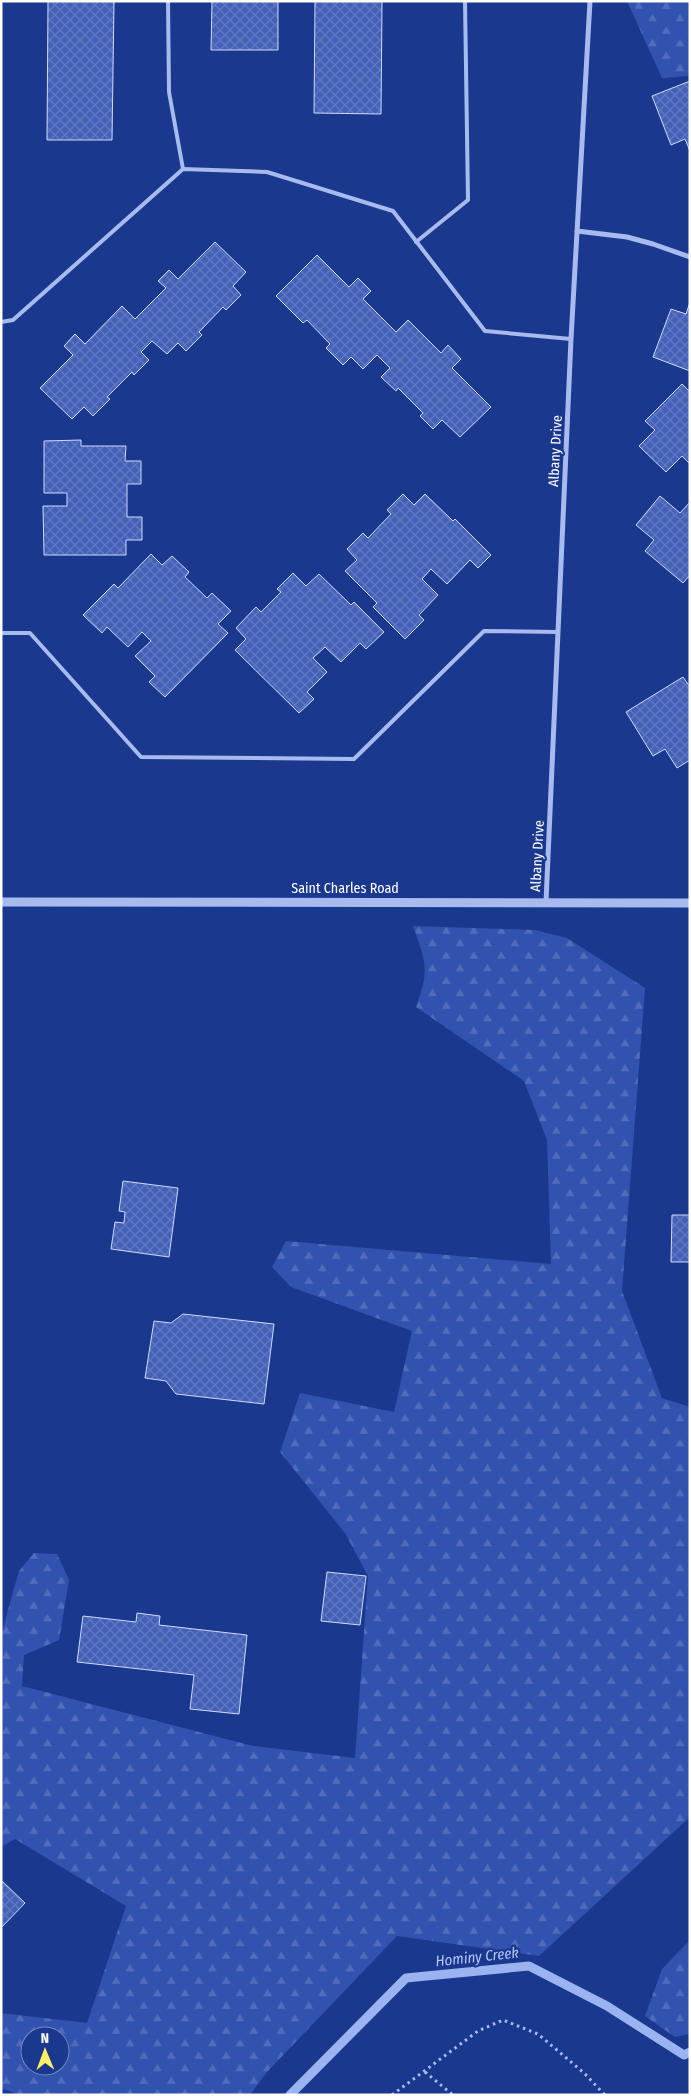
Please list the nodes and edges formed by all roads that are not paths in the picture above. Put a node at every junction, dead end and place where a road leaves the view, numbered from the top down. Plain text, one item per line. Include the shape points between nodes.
1 (168, 1) edge
2 (465, 1) edge
3 (590, 1) edge
4 (183, 169) junction
5 (577, 231) junction
6 (416, 242) junction
7 (690, 257) edge
8 (1, 322) edge
9 (571, 339) junction
10 (558, 632) junction
11 (1, 633) edge
12 (1, 902) edge
13 (546, 902) junction
14 (690, 903) edge

1 - 4 lane via 169,92
2 - 6 lane via 468,200
3 - 5 street, Albany Drive
4 - 6 lane via 267,172 393,211
4 - 8 lane via 13,320
5 - 7 street via 627,237
5 - 9 street, Albany Drive
6 - 9 lane via 485,331
9 - 10 street, Albany Drive
10 - 11 lane via 484,631 354,759 141,757 30,633
10 - 13 street, Albany Drive
12 - 13 street, Saint Charles Road
13 - 14 street, Saint Charles Road

